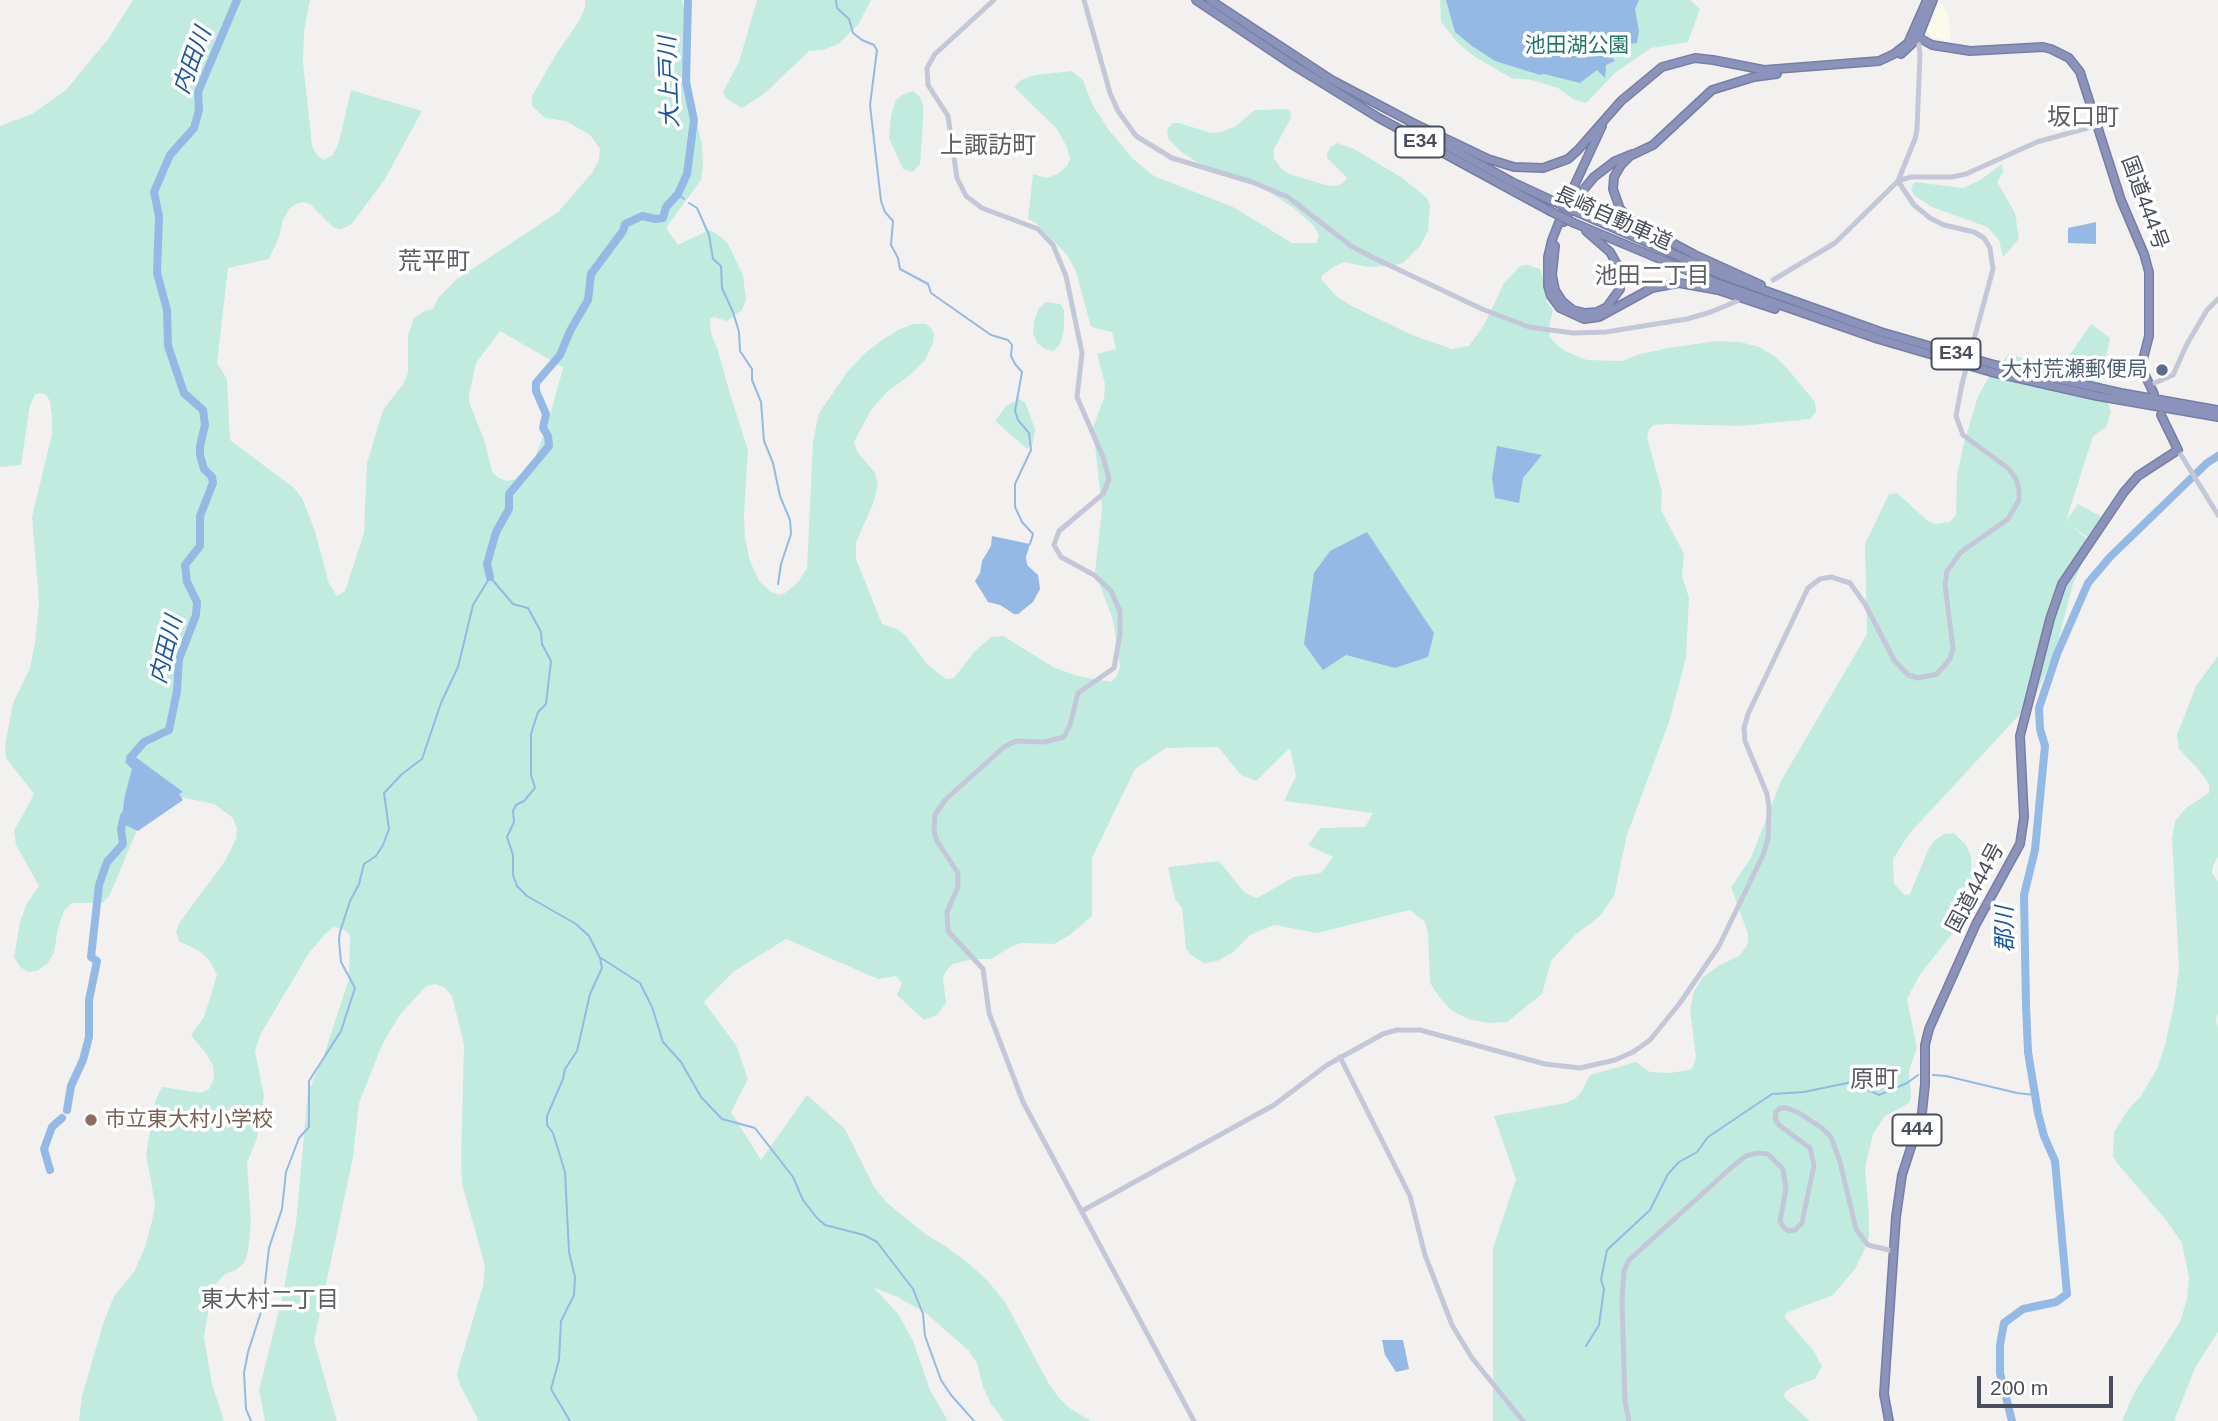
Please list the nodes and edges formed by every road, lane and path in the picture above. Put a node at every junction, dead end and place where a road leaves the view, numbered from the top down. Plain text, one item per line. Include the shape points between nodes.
1 (995, 0) edge
2 (1084, 0) edge
3 (1196, 0) edge
4 (1210, 0) edge
5 (1927, 0) edge
6 (1933, 0) edge
7 (1915, 35) junction
8 (1296, 62) junction
9 (1326, 76) junction
10 (1605, 119) junction
11 (2099, 125) junction
12 (1636, 153) junction
13 (1898, 181) junction
14 (1574, 223) junction
15 (1773, 280) dead end
16 (2218, 299) edge
17 (1737, 301) dead end
18 (1802, 305) junction
19 (1843, 328) junction
20 (2150, 385) junction
21 (2098, 392) junction
22 (2154, 394) dead end
23 (2214, 413) edge
24 (2161, 415) dead end
25 (2178, 450) junction
26 (2218, 514) edge
27 (1340, 1057) junction
28 (1082, 1212) junction
29 (1893, 1251) junction
30 (1194, 1421) edge
31 (1523, 1421) edge
32 (1629, 1421) edge
33 (1889, 1421) edge

1 - 28 street via 935,54 928,68 928,85 948,116 957,178 967,196 982,208 1038,229 1053,245 1066,276 1082,353 1077,397 1109,479 1103,494 1059,531 1054,545 1061,557 1094,575 1111,591 1120,611 1120,634 1114,668 1078,693 1064,737 1016,741 1004,747 945,800 935,815 934,832 958,873 958,887 947,912 948,931 983,969 989,1013 1023,1102
2 - 17 street via 1110,93 1136,136 1172,158 1288,198 1362,252 1482,309 1551,332 1606,332 1687,319
3 - 8 highway, 長崎自動車道 / E34
4 - 8 highway, 長崎自動車道 / E34
5 - 7 highway
6 - 7 highway
7 - 10 highway via 1894,54 1865,63 1764,70 1703,58 1671,63 1662,66
7 - 11 highway, 国道444号 via 1932,45 1970,51 2043,47 2060,52 2080,72
7 - 12 highway via 1901,54 1879,65 1724,84 1653,145
7 - 13 street via 1920,54 1917,129
8 - 9 highway, 長崎自動車道 / E34
8 - 14 highway, 長崎自動車道 / E34, bridge via 1411,137
9 - 10 highway via 1437,135 1514,167 1542,168 1567,159
9 - 18 highway, 長崎自動車道 / E34, bridge via 1458,153 1555,202 1681,259
10 - 19 highway via 1552,240 1548,286 1560,309 1584,319 1600,317 1652,288 1679,283 1718,290
11 - 13 street via 2037,142 1966,174
11 - 20 highway, 国道444号 via 2149,272 2149,337 2142,363
12 - 14 highway via 1625,155 1594,177 1575,200 1556,241 1555,290 1573,310 1597,312 1607,307 1620,289 1619,268 1610,252
12 - 18 highway via 1614,177 1615,199 1627,216 1695,256
13 - 15 street via 1835,243
13 - 27 street, bridge via 1914,205 1930,218 1975,232 1990,248 1993,269 1956,416 1963,435 2010,469 2019,489 2019,500 2008,519 1961,552 1947,570 1950,659 1937,674 1908,675 1894,660 1850,583 1831,577 1808,588 1744,728 1769,807 1763,855 1708,965 1650,1040 1633,1052 1580,1068 1545,1064 1409,1029 1383,1034
14 - 19 highway, 長崎自動車道 / E34 via 1717,283
16 - 20 street via 2188,342 2173,375
18 - 21 highway, 長崎自動車道 / E34
19 - 21 highway, 長崎自動車道 / E34 via 1991,372
20 - 22 highway, 国道444号
21 - 23 highway, 長崎自動車道 / E34
24 - 25 highway
25 - 26 street
25 - 29 highway, 国道444号 / 444 via 2138,476 2124,492 2062,584 2020,736 2024,817 2020,844 1966,943 1924,1045 1922,1113 1902,1175
27 - 28 street via 1274,1105
27 - 31 street via 1410,1196 1431,1272 1461,1342
28 - 30 street
29 - 32 street via 1868,1245 1856,1229 1831,1137 1799,1113 1780,1108 1775,1119 1810,1148 1814,1165 1802,1223 1795,1230 1784,1228 1780,1221 1786,1189 1783,1169 1768,1154 1757,1153 1733,1166 1629,1260 1622,1299
29 - 33 highway, 国道444号 / 444 via 1884,1394

